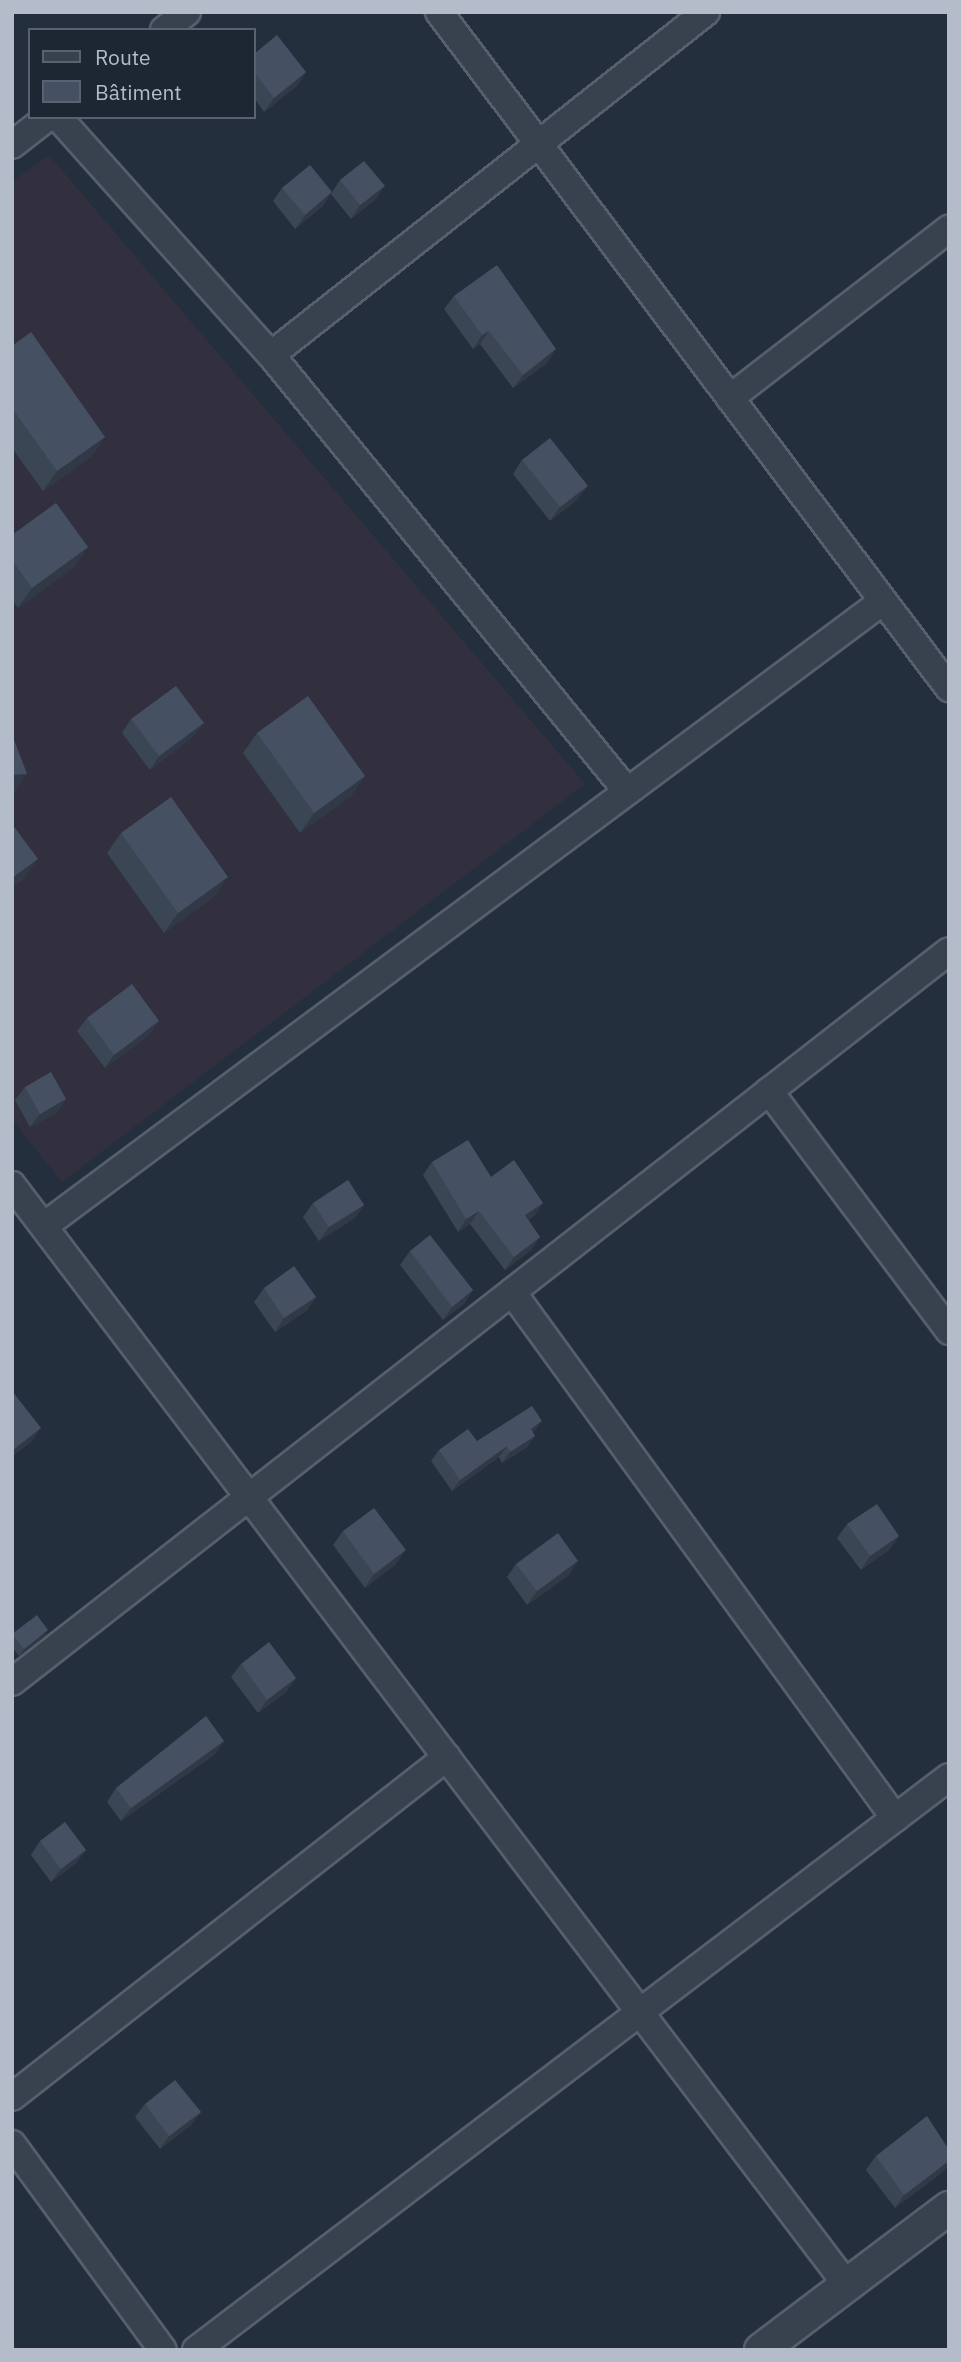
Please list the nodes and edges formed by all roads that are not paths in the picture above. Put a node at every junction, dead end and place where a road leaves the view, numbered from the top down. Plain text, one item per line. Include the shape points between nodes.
1 (187, 12) edge
2 (439, 12) edge
3 (706, 12) edge
4 (167, 28) edge
5 (45, 119) edge
6 (60, 119) edge
7 (537, 142) junction
8 (12, 145) edge
9 (949, 229) edge
10 (271, 355) junction
11 (730, 398) junction
12 (883, 601) junction
13 (949, 688) edge
14 (627, 791) junction
15 (949, 951) edge
16 (769, 1091) junction
17 (12, 1185) edge
18 (44, 1226) junction
19 (512, 1292) junction
20 (949, 1331) edge
21 (249, 1497) junction
22 (12, 1682) edge
23 (447, 1757) junction
24 (949, 1777) edge
25 (895, 1818) junction
26 (640, 2012) junction
27 (12, 2097) edge
28 (12, 2144) edge
29 (949, 2208) edge
30 (847, 2284) junction
31 (163, 2350) edge
32 (196, 2350) edge
33 (761, 2350) edge

1 - 4 street
2 - 7 street
3 - 7 street
5 - 8 street
6 - 10 street
7 - 10 street
7 - 11 street
9 - 11 street
10 - 14 street
11 - 12 street
12 - 13 street
12 - 14 street
14 - 18 street
15 - 16 street
16 - 19 street
16 - 20 street
17 - 18 street
18 - 21 street
19 - 21 street
19 - 25 street
21 - 22 street
21 - 23 street
23 - 26 street
23 - 27 street
24 - 25 street
25 - 26 street
26 - 30 street
26 - 32 street
28 - 31 street
29 - 30 street
30 - 33 street

